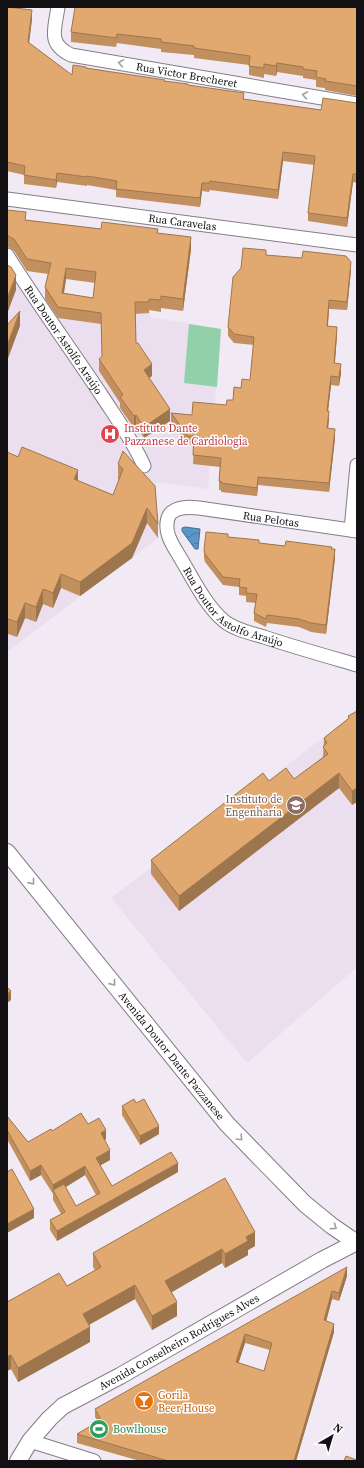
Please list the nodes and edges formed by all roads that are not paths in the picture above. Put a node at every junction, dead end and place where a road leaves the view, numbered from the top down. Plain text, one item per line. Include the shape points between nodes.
1 (58, 7) edge
2 (357, 104) edge
3 (7, 200) edge
4 (357, 245) edge
5 (7, 255) edge
6 (357, 465) edge
7 (144, 466) dead end
8 (186, 507) joint
9 (354, 531) edge
10 (357, 665) edge
11 (7, 852) edge
12 (356, 1242) edge
13 (30, 1442) junction
14 (18, 1461) edge
15 (94, 1461) edge

2 -> 1 street, Rua Victor Brecheret via 71,55 62,51 56,43 54,35
3 - 4 street, Rua Caravelas
5 - 7 street, Rua Doutor Astolfo Araújo via 136,448
6 - 9 street
8 - 9 street, Rua Pelotas
8 - 10 street, Rua Doutor Astolfo Araújo via 171,513 168,518 169,537 198,588 225,621 242,630
11 -> 12 street, Avenida Doutor Dante Pazzanese via 226,1124 305,1204
12 - 13 street, Avenida Conselheiro Rodrigues Alves via 63,1406
13 - 14 street, Avenida Conselheiro Rodrigues Alves
13 - 15 street

